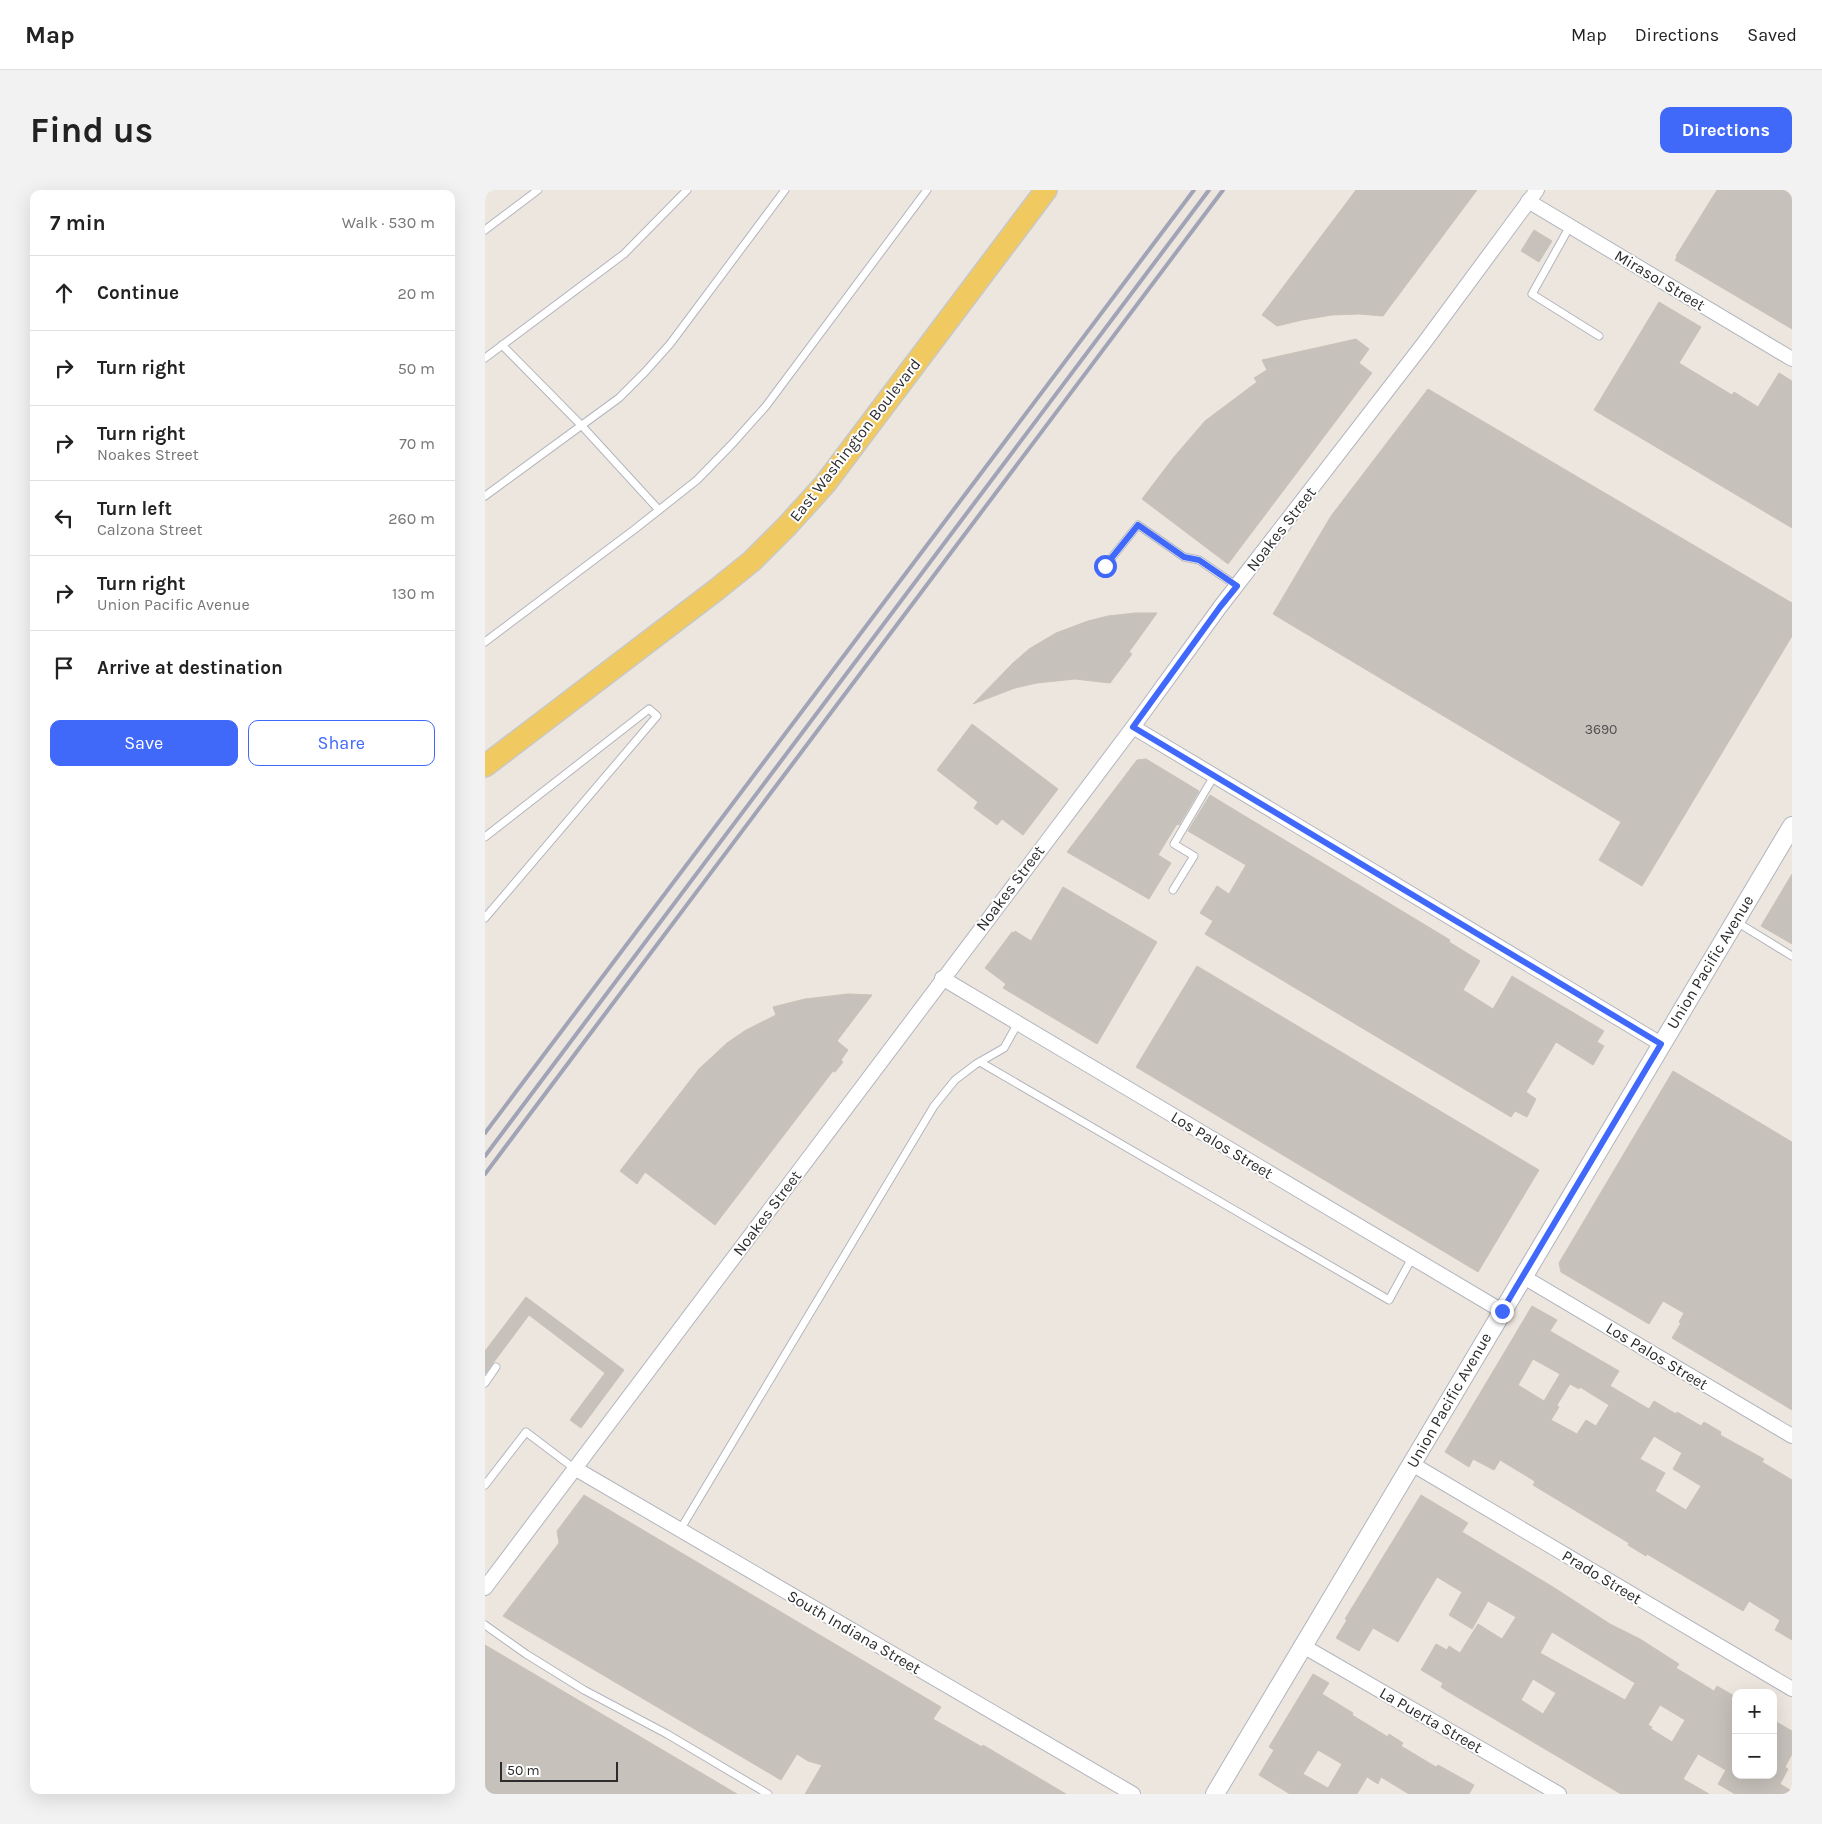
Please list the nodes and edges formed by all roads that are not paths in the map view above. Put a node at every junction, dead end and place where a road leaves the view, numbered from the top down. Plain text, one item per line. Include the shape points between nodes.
1 (538, 190) edge
2 (687, 190) edge
3 (785, 190) edge
4 (927, 190) edge
5 (1046, 190) edge
6 (1532, 196) edge
7 (1570, 226) junction
8 (485, 230) edge
9 (1599, 336) dead end
10 (502, 346) junction
11 (485, 358) edge
12 (1792, 360) edge
13 (581, 426) junction
14 (485, 496) edge
15 (659, 510) junction
16 (1105, 566) dead end
17 (1237, 586) junction
18 (485, 642) edge
19 (1133, 727) junction
20 (485, 766) edge
21 (1214, 776) junction
22 (1792, 826) edge
23 (485, 837) edge
24 (1173, 890) dead end
25 (485, 918) edge
26 (1735, 921) junction
27 (1792, 956) edge
28 (942, 978) junction
29 (1018, 1023) junction
30 (1661, 1044) junction
31 (980, 1062) junction
32 (1412, 1258) junction
33 (1522, 1276) junction
34 (1502, 1311) junction
35 (496, 1368) dead end
36 (485, 1383) edge
37 (1792, 1436) edge
38 (1412, 1464) junction
39 (575, 1469) junction
40 (485, 1485) edge
41 (679, 1530) junction
42 (485, 1588) edge
43 (485, 1625) edge
44 (1303, 1646) junction
45 (1792, 1689) edge
46 (768, 1794) edge
47 (1133, 1794) edge
48 (1215, 1794) edge
49 (1559, 1794) edge

1 - 8 lane
2 - 10 lane via 624,254
3 - 13 lane via 658,359 619,398
4 - 15 lane via 766,406 697,480
5 - 20 main road, East Washington Boulevard via 825,484 787,526 752,561 716,590
6 - 7 street, Mirasol Street
6 - 17 street, Noakes Street via 1424,343
7 - 9 lane via 1532,294
7 - 12 street, Mirasol Street
10 - 11 lane
10 - 13 lane
13 - 14 lane
13 - 15 lane
15 - 18 lane
16 - 17 lane via 1138,525 1184,557 1199,560
17 - 19 street, Noakes Street
19 - 21 street
19 - 28 street, Noakes Street
21 - 24 lane via 1174,844 1193,856
21 - 30 street
22 - 26 street, Union Pacific Avenue
23 - 25 lane via 649,710 657,716
26 - 27 lane
26 - 30 street, Union Pacific Avenue
28 - 29 street, Los Palos Street
28 - 39 street, Noakes Street
29 - 31 lane via 1004,1048
29 - 32 street, Los Palos Street
30 - 33 street, Union Pacific Avenue
31 - 32 lane via 1389,1300
31 - 41 lane via 955,1080 934,1106
32 - 34 street, Los Palos Street
33 - 34 street, Union Pacific Avenue
33 - 37 street, Los Palos Street
34 - 38 street, Union Pacific Avenue
35 - 36 lane
38 - 44 street, Union Pacific Avenue
38 - 45 street, Prado Street
39 - 40 lane via 526,1432
39 - 41 street, South Indiana Street
39 - 42 street, Noakes Street
41 - 47 street, South Indiana Street
43 - 46 lane via 584,1690 667,1734
44 - 48 street, Union Pacific Avenue
44 - 49 street, La Puerta Street

